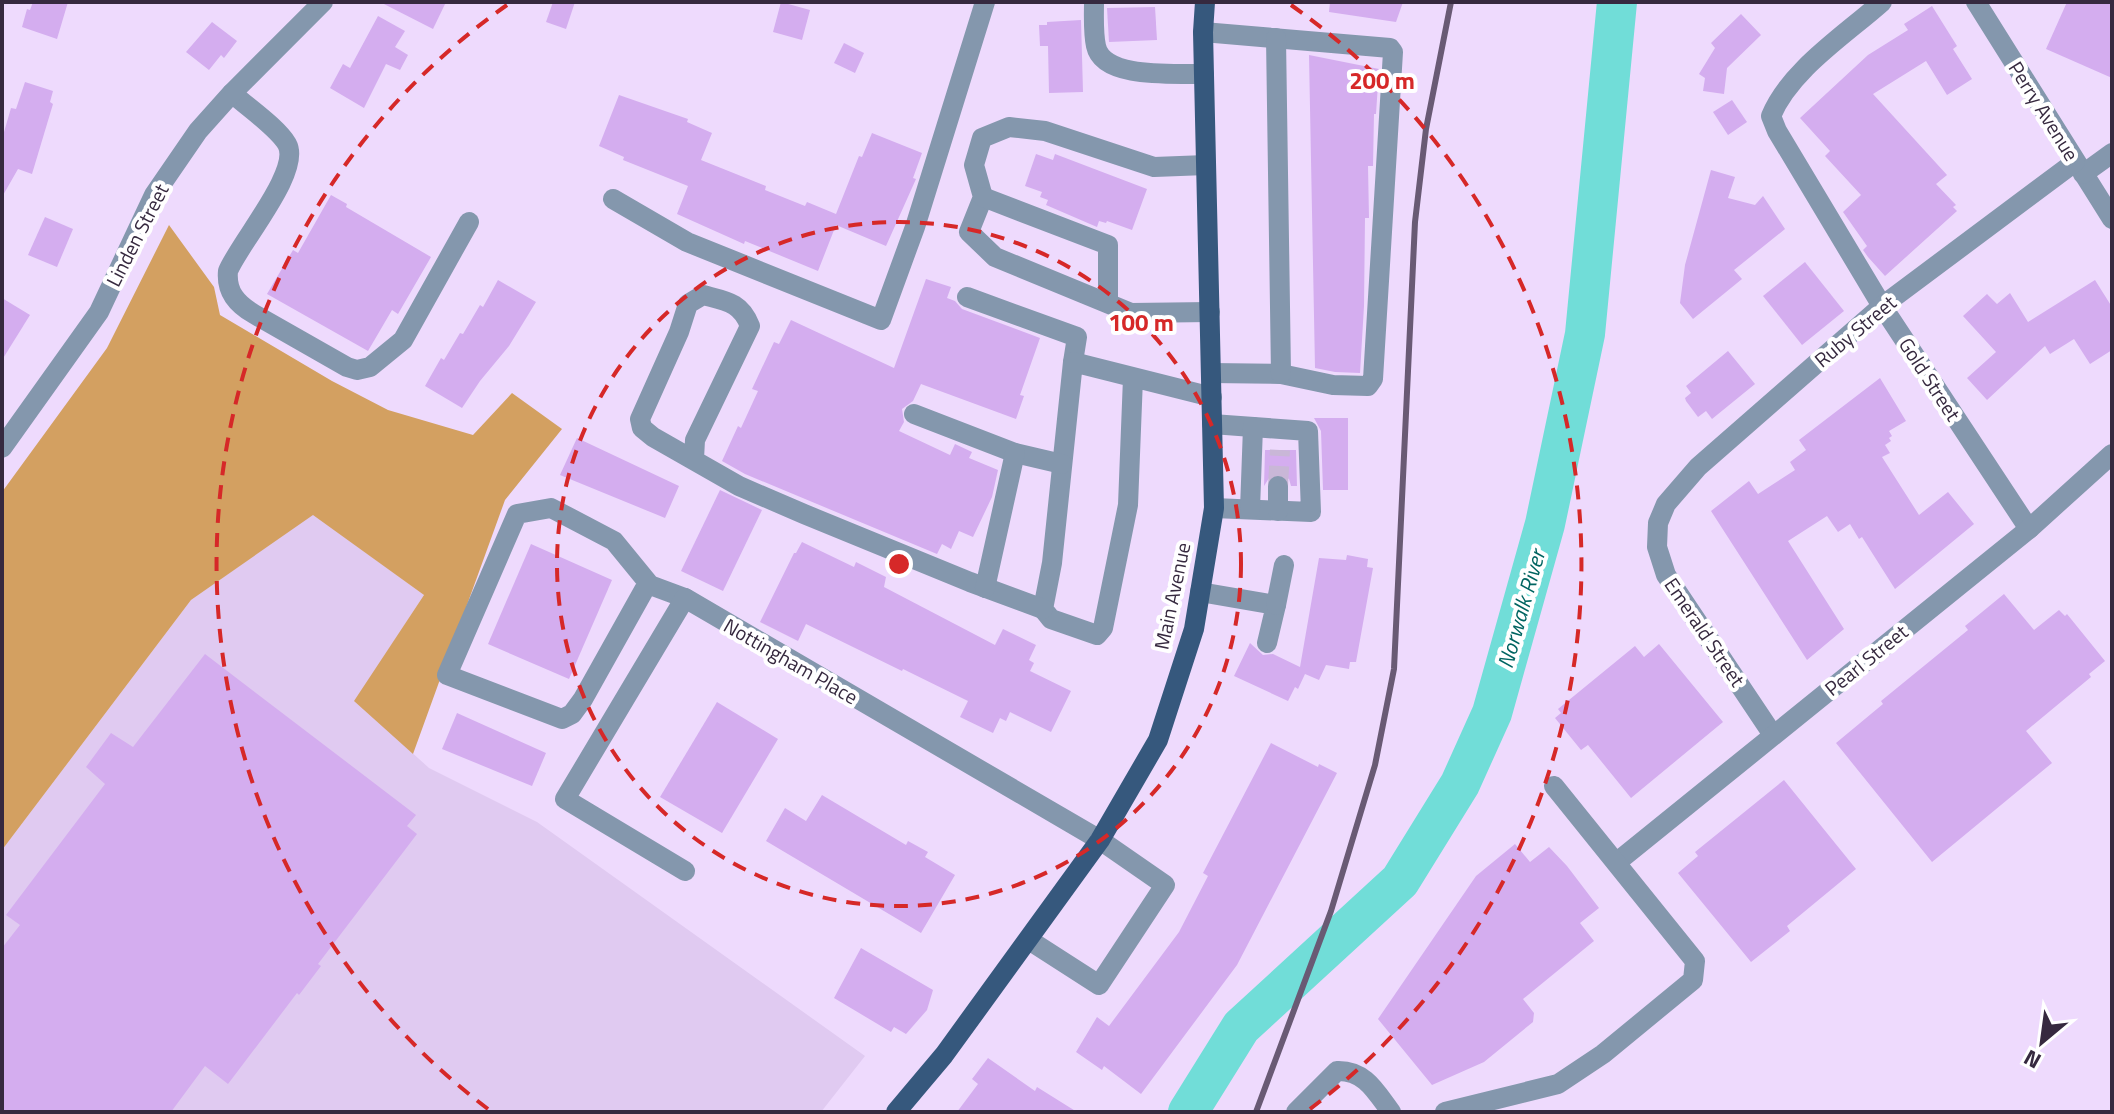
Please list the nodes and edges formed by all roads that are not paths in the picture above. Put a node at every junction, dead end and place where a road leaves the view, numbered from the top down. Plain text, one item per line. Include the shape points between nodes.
1 (323, 2) edge
2 (985, 2) edge
3 (1094, 2) edge
4 (1205, 2) edge
5 (1882, 2) edge
6 (1976, 2) edge
7 (1203, 32) junction
8 (1276, 38) junction
9 (1204, 74) junction
10 (232, 93) junction
11 (2112, 153) edge
12 (1206, 165) junction
13 (2079, 168) junction
14 (983, 197) junction
15 (613, 199) dead end
16 (2112, 219) edge
17 (469, 222) dead end
18 (967, 297) dead end
19 (1108, 303) junction
20 (1882, 306) junction
21 (1210, 312) junction
22 (1073, 362) junction
23 (1211, 373) junction
24 (1281, 374) junction
25 (1133, 378) junction
26 (1212, 397) junction
27 (914, 414) dead end
28 (1212, 424) junction
29 (1253, 427) junction
30 (1280, 429) junction
31 (2, 448) edge
32 (1280, 450) tunnel mouth
33 (1015, 453) junction
34 (2112, 454) edge
35 (694, 459) junction
36 (1062, 464) junction
37 (1278, 486) tunnel mouth
38 (1214, 508) junction
39 (1250, 509) junction
40 (1278, 511) junction
41 (1658, 523) joint
42 (2029, 529) junction
43 (1284, 565) dead end
44 (650, 585) junction
45 (985, 588) junction
46 (1200, 592) junction
47 (685, 598) junction
48 (1276, 605) junction
49 (1043, 609) junction
50 (1267, 643) dead end
51 (1773, 735) junction
52 (1554, 786) dead end
53 (1100, 840) junction
54 (1617, 862) junction
55 (685, 871) dead end
56 (1029, 940) junction
57 (896, 1112) edge
58 (1296, 1112) edge
59 (1391, 1112) edge
60 (1445, 1112) edge

1 - 10 street, Linden Street
2 - 15 street via 881,320 687,242
3 - 9 street via 1096,49 1106,63 1127,71
4 - 7 main road, Main Avenue
5 - 20 street, Gold Street via 1790,82 1771,116
6 - 13 street, Perry Avenue
7 - 8 street
7 - 9 main road, Main Avenue
8 - 24 street
8 - 24 street via 1393,52 1373,379 1368,386 1333,385
9 - 12 main road, Main Avenue
10 - 17 street via 283,139 290,155 285,176 228,271 233,296 241,306 347,367 370,367 403,340
10 - 31 street, Linden Street via 154,195 99,312
11 - 13 street, Ruby Street
12 - 14 street via 1154,167 1045,131 1009,127 982,138 974,165
12 - 21 main road, Main Avenue
13 - 16 street, Perry Avenue
13 - 20 street, Ruby Street
14 - 19 street via 1108,245
14 - 19 street via 969,232 995,257
18 - 22 street via 1077,337
19 - 21 street via 1131,313
20 - 41 street, Ruby Street via 1698,467 1666,504
20 - 42 street, Gold Street
21 - 23 main road, Main Avenue
22 - 25 street
22 - 36 street
23 - 24 street
23 - 26 main road, Main Avenue
25 - 26 street
25 - 49 street via 1128,505 1103,628 1097,635 1051,619
26 - 28 main road, Main Avenue
27 - 33 street
28 - 29 street
28 - 38 main road, Main Avenue
29 - 30 street
29 - 39 street
30 - 32 street
30 - 40 street via 1308,431 1311,512
33 - 36 street
33 - 45 street
34 - 42 street, Pearl Street
35 - 35 street via 695,440 750,326 744,311 703,295 688,304 640,419 653,437
35 - 45 street via 752,492
36 - 49 street
37 - 40 street
38 - 39 street
38 - 46 main road, Main Avenue
39 - 40 street
41 - 51 street, Emerald Street via 1657,547 1666,575
42 - 51 street, Pearl Street
43 - 48 street
44 - 44 street via 614,541 551,508 517,514 447,675 562,719 583,699
44 - 47 street, Nottingham Place
45 - 49 street
46 - 48 street
46 - 53 main road, Main Avenue via 1194,629 1158,740
47 - 53 street, Nottingham Place
47 - 55 street via 565,799
48 - 50 street
51 - 54 street, Pearl Street
52 - 54 street
53 - 56 main road, Main Avenue
53 - 56 street, Nottingham Place via 1165,885 1099,985
54 - 60 street via 1695,961 1693,980 1558,1084
56 - 57 main road, Main Avenue
58 - 59 street via 1337,1071 1365,1078

